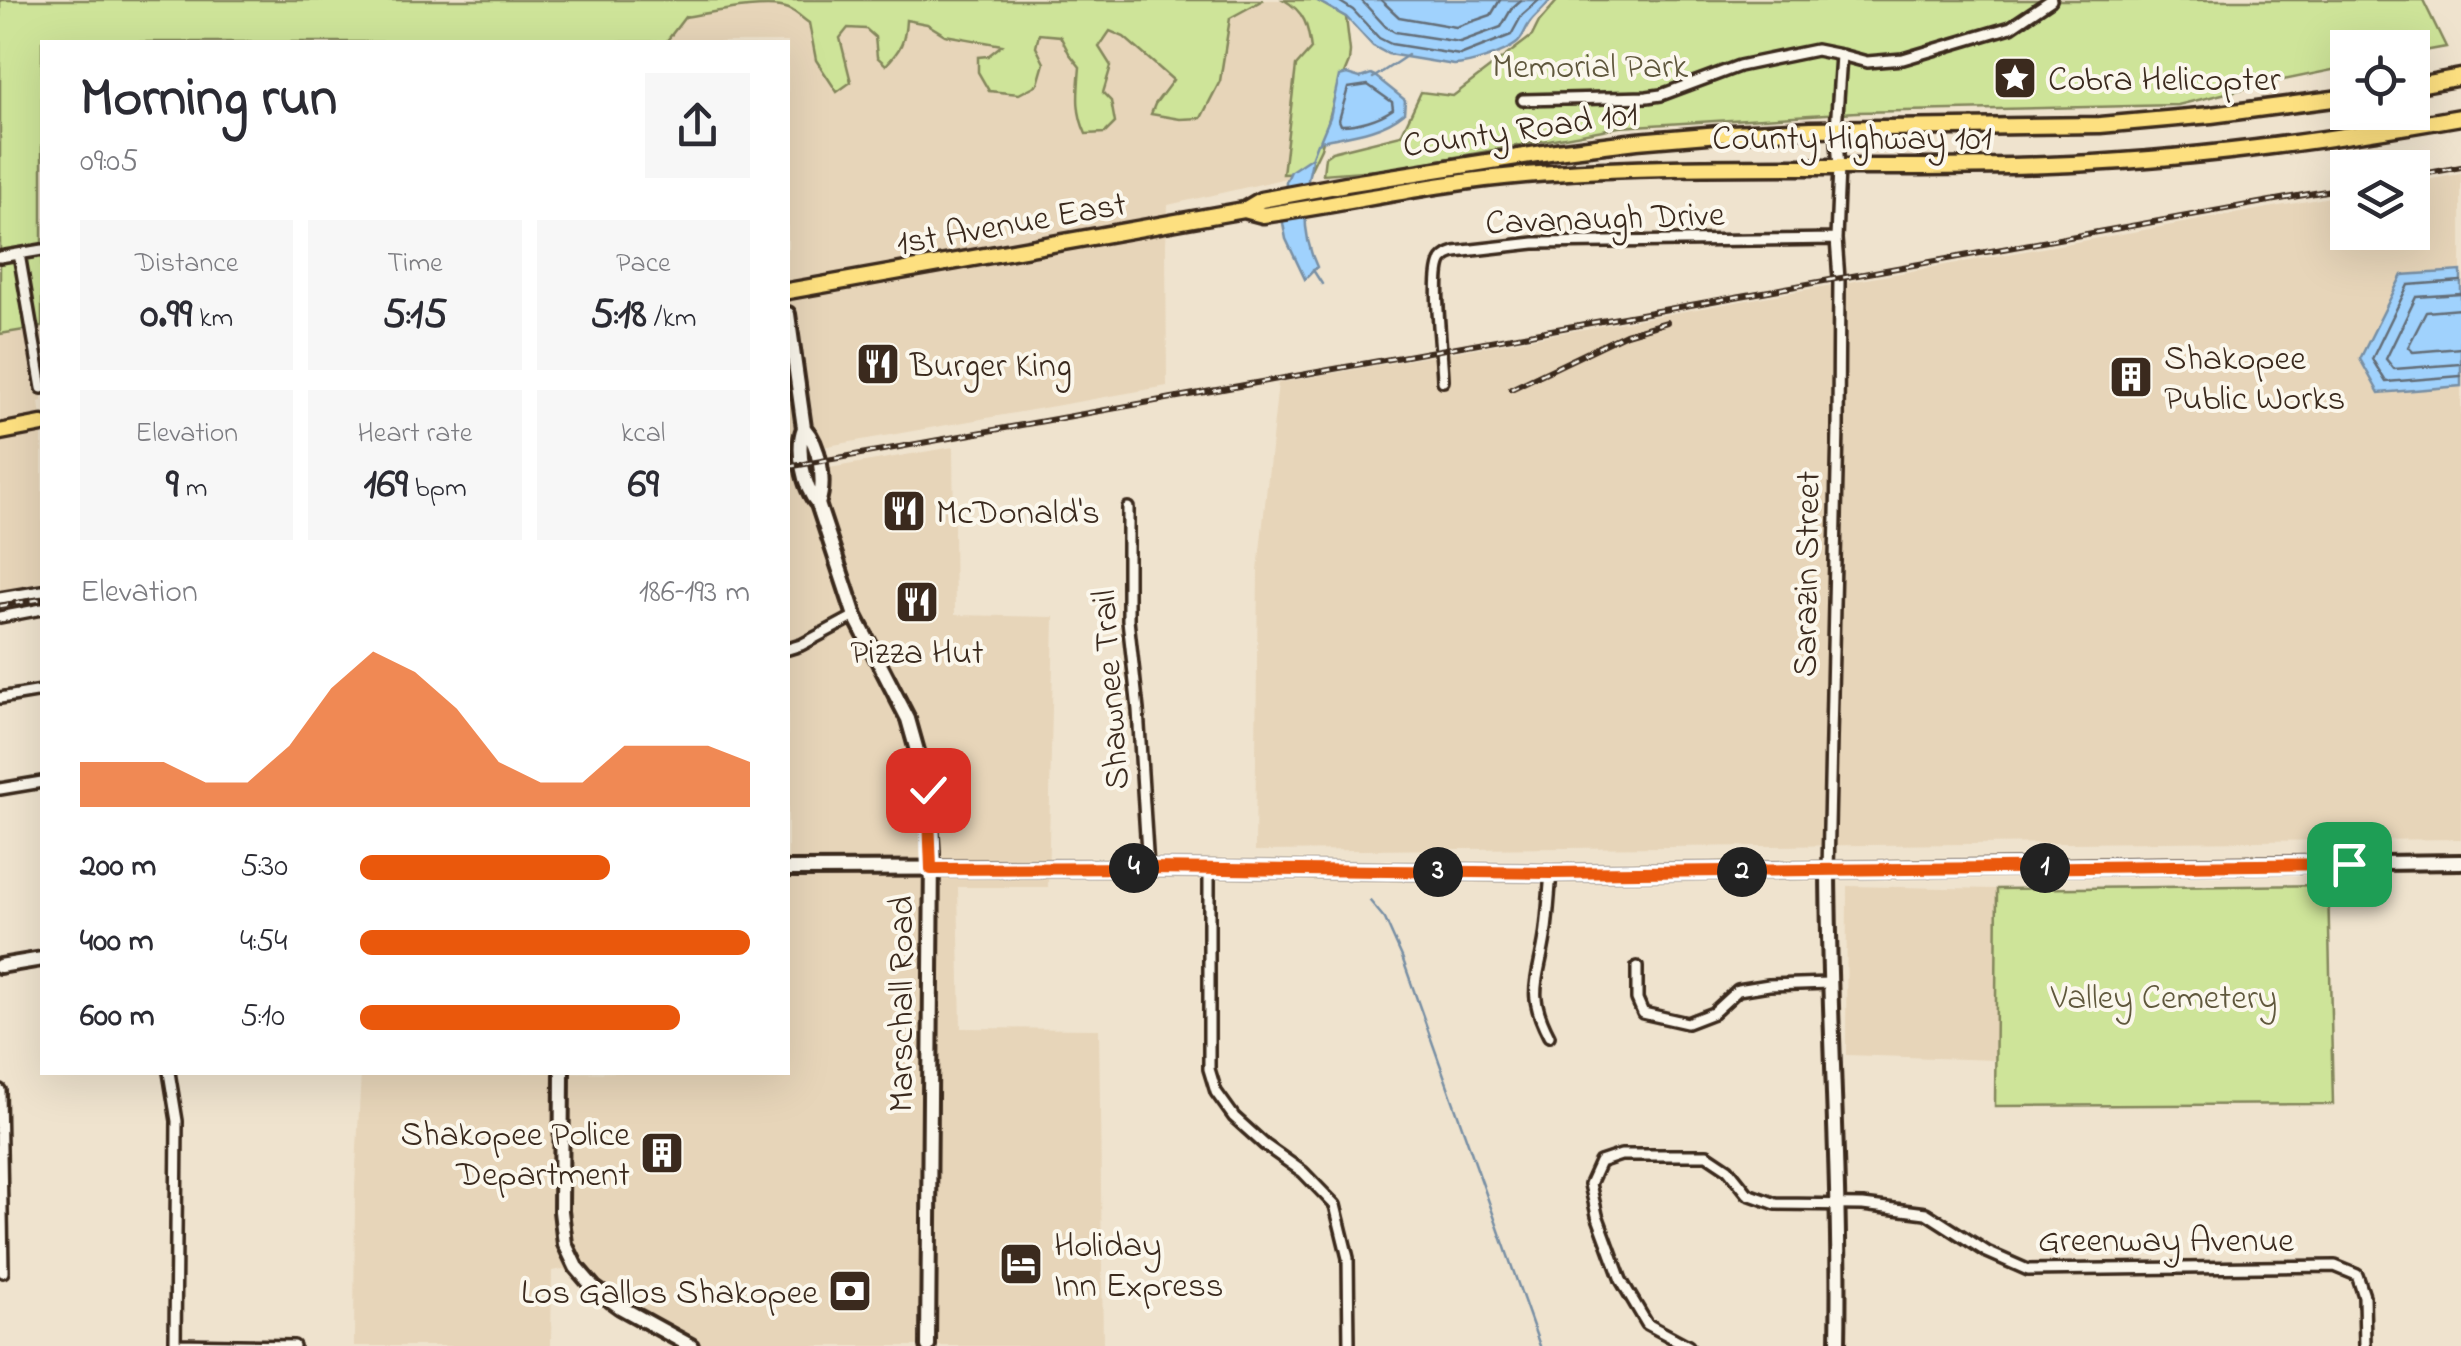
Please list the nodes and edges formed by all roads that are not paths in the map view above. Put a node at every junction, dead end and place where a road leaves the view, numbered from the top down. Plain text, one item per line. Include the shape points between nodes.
1 (2051, 0) edge
2 (1841, 55) junction
3 (2461, 78) edge
4 (2430, 83) edge
5 (2330, 99) edge
6 (1523, 100) dead end
7 (2461, 117) edge
8 (1836, 129) junction
9 (1838, 167) junction
10 (1244, 210) junction
11 (1836, 239) junction
12 (40, 250) edge
13 (19, 254) junction
14 (0, 257) edge
15 (790, 291) edge
16 (790, 328) edge
17 (40, 376) edge
18 (1443, 381) dead end
19 (40, 424) edge
20 (0, 432) edge
21 (1128, 508) dead end
22 (40, 591) edge
23 (0, 598) edge
24 (40, 609) edge
25 (855, 616) junction
26 (0, 617) edge
27 (790, 648) edge
28 (40, 691) edge
29 (0, 698) edge
30 (40, 782) edge
31 (0, 789) edge
32 (2461, 862) edge
33 (1148, 868) junction
34 (1209, 868) junction
35 (790, 869) edge
36 (931, 869) junction
37 (1828, 871) junction
38 (1551, 873) junction
39 (40, 959) edge
40 (0, 966) edge
41 (1636, 967) dead end
42 (1829, 983) junction
43 (1548, 1036) dead end
44 (170, 1075) edge
45 (562, 1075) edge
46 (0, 1090) edge
47 (1839, 1206) junction
48 (2, 1272) edge
49 (176, 1345) edge
50 (294, 1346) edge
51 (692, 1346) edge
52 (928, 1346) edge
53 (1349, 1346) edge
54 (1688, 1346) edge
55 (1838, 1346) edge
56 (2365, 1346) edge

1 - 2 street via 2011,28 1904,59 1867,62
2 - 6 street via 1816,50 1739,66 1647,97
2 - 8 street, Sarazin Street
3 - 4 main road
5 - 8 main road, County Road 101 via 2100,125
7 - 9 main road, County Highway 101 via 2161,159
8 - 9 street, Sarazin Street
8 - 10 main road, County Road 101 via 1556,151 1276,197
9 - 10 main road, County Highway 101 via 1525,176 1263,216
9 - 11 street, Sarazin Street
10 - 15 main road, 1st Avenue East
11 - 18 street, Cavanaugh Drive via 1534,243 1445,256 1436,284
11 - 37 street, Sarazin Street
12 - 13 street
13 - 14 street
13 - 17 street
16 - 25 street, Marschall Road via 809,494
19 - 20 main road
21 - 33 street, Shawnee Trail via 1128,620
22 - 23 street
24 - 26 street
25 - 27 street
25 - 36 street, Marschall Road via 909,724 928,790
28 - 29 street
30 - 31 street
32 - 37 street
33 - 34 street
33 - 36 street
34 - 38 street
34 - 53 street via 1208,1069 1234,1117 1335,1206 1348,1258
35 - 36 street
36 - 52 street, Marschall Road
37 - 38 street
37 - 42 street, Sarazin Street
38 - 43 street via 1534,987
39 - 40 street
41 - 42 street via 1643,1013 1688,1023 1713,1013 1738,990
42 - 47 street, Sarazin Street
44 - 49 street via 177,1120
45 - 51 street via 562,1211 565,1244 576,1267 620,1306
46 - 48 street
47 - 54 street, Greenway Avenue via 1776,1204 1748,1194 1707,1156 1621,1155 1600,1162 1590,1184 1622,1280 1647,1324
47 - 55 street, Sarazin Street
47 - 56 street, Greenway Avenue via 1926,1213 2028,1270 2336,1266 2357,1275
49 - 50 street

